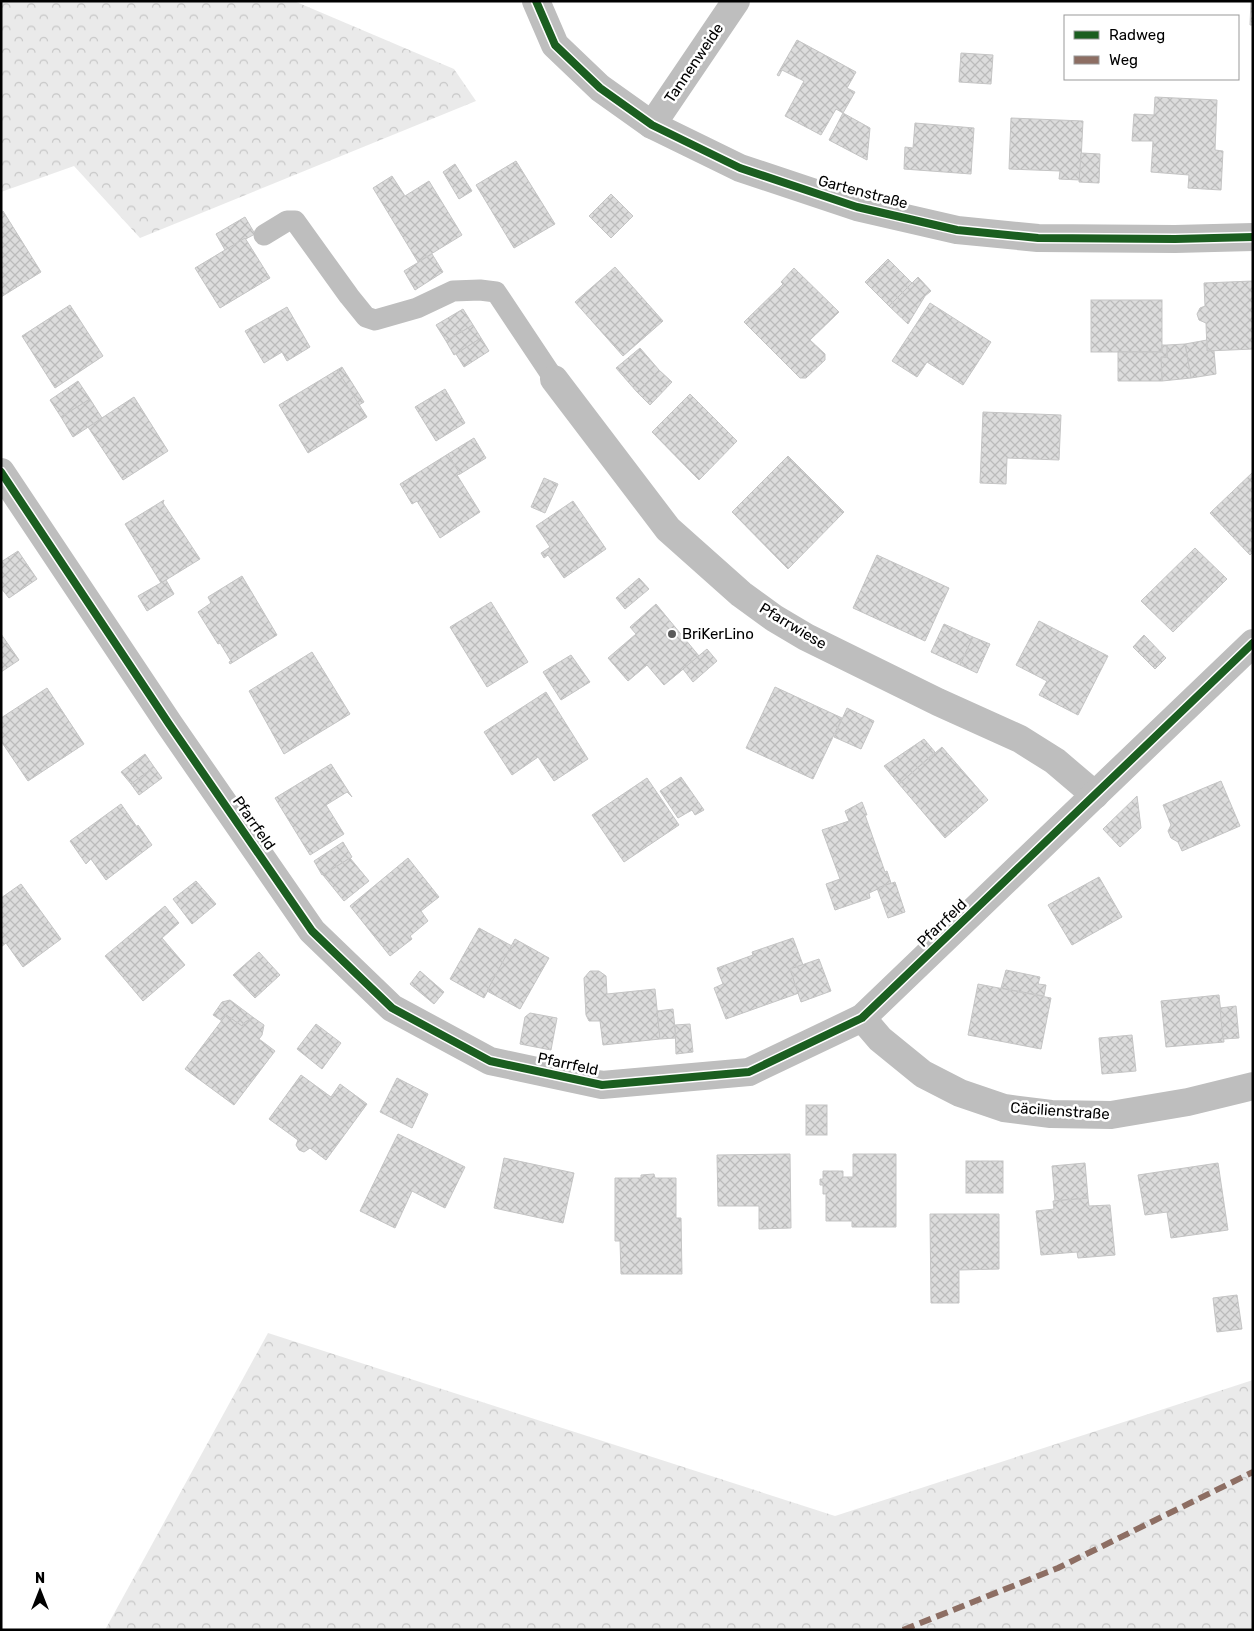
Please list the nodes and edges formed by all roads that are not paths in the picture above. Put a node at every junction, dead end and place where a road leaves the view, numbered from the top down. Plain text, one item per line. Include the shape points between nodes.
1 (536, 1) edge
2 (736, 1) edge
3 (652, 125) junction
4 (264, 235) dead end
5 (1253, 237) edge
6 (554, 379) joint
7 (1, 472) edge
8 (1253, 643) edge
9 (1094, 795) junction
10 (862, 1018) junction
11 (1253, 1086) edge

1 - 3 street, Gartenstraße via 556,46 600,88
2 - 3 street, Tannenweide
3 - 5 street, Gartenstraße via 740,168 857,207 957,230 1038,238
4 - 6 lane via 287,221 295,221 349,296 366,317 375,320 417,308 453,291 496,292
6 - 9 street, Pfarrwiese via 668,529 741,594 806,637 1020,740 1055,761
7 - 10 street, Pfarrfeld via 312,931 392,1008 490,1061 602,1085 749,1072
8 - 9 street, Pfarrfeld
9 - 10 street, Pfarrfeld
10 - 11 street, Cäcilienstraße via 880,1039 923,1074 960,1093 1004,1108 1051,1114 1110,1115 1188,1102

